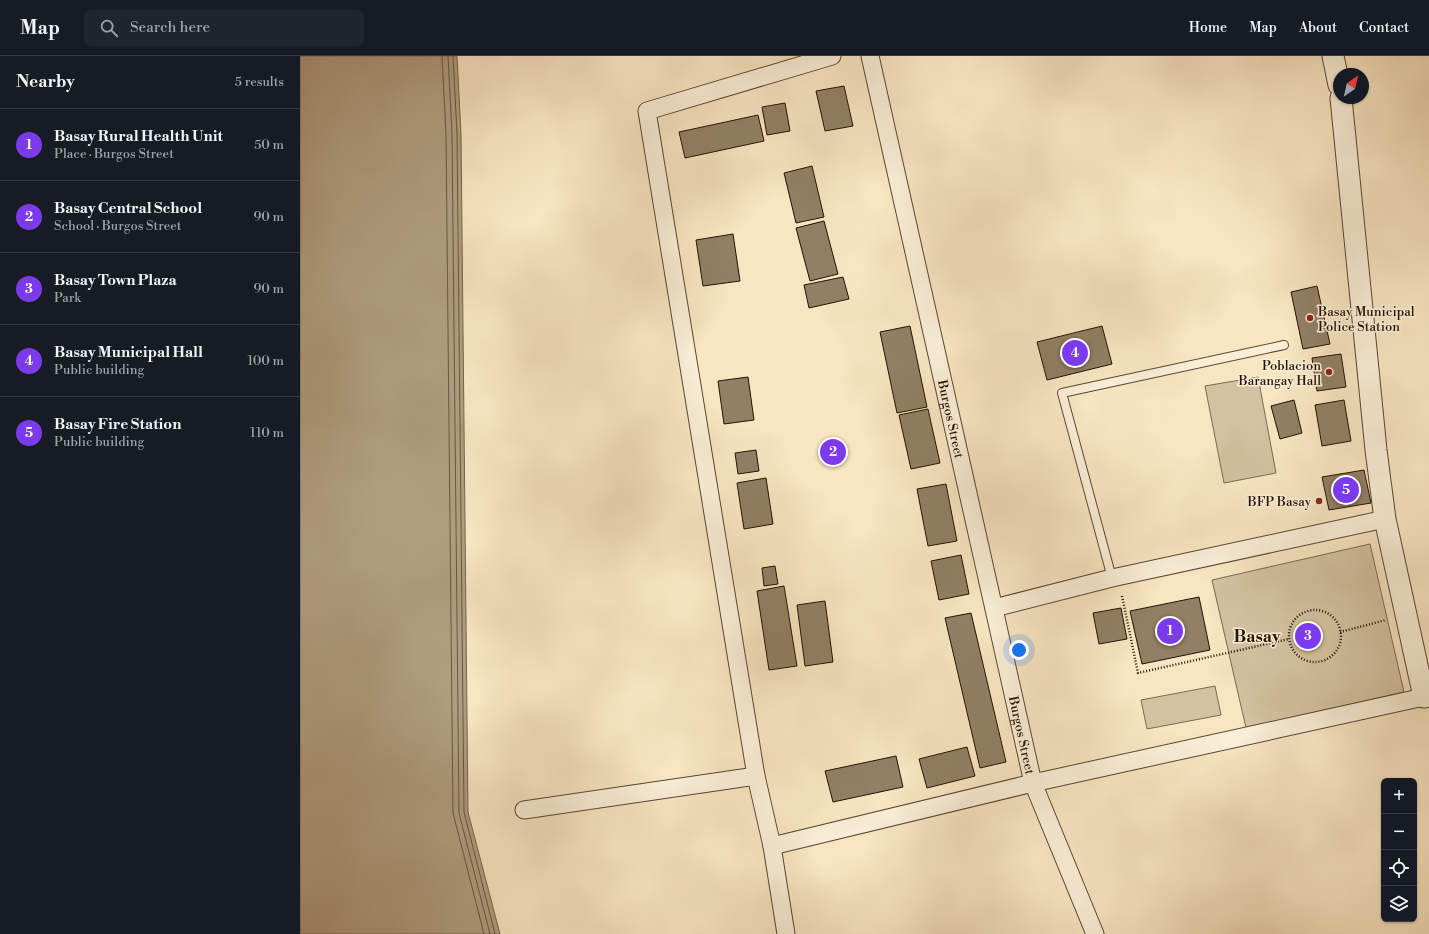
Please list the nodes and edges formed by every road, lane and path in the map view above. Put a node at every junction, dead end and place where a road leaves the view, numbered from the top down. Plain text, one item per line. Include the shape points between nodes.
1 (832, 56) edge
2 (870, 56) edge
3 (1333, 56) edge
4 (1335, 68) edge
5 (1343, 104) edge
6 (1284, 345) dead end
7 (1385, 520) junction
8 (1115, 577) junction
9 (994, 608) junction
10 (1406, 615) junction
11 (1340, 632) junction
12 (1289, 639) junction
13 (1427, 696) edge
14 (756, 776) junction
15 (1033, 783) junction
16 (524, 810) dead end
17 (772, 846) junction
18 (786, 934) edge
19 (1095, 934) edge

1 - 14 street via 647,111
2 - 9 street, Burgos Street
3 - 4 street
5 - 7 street
6 - 8 lane via 1062,393
7 - 8 street
7 - 10 street
8 - 9 street
8 - 12 path via 1138,673
9 - 15 street, Burgos Street
10 - 11 path
10 - 13 street
11 - 12 path via 1338,625 1330,616 1311,610 1297,617 1292,624
11 - 12 path via 1338,648 1328,659 1320,661 1312,662 1297,654
13 - 15 street
14 - 16 street
14 - 17 street
15 - 17 street
15 - 19 street, Burgos Street
17 - 18 street

